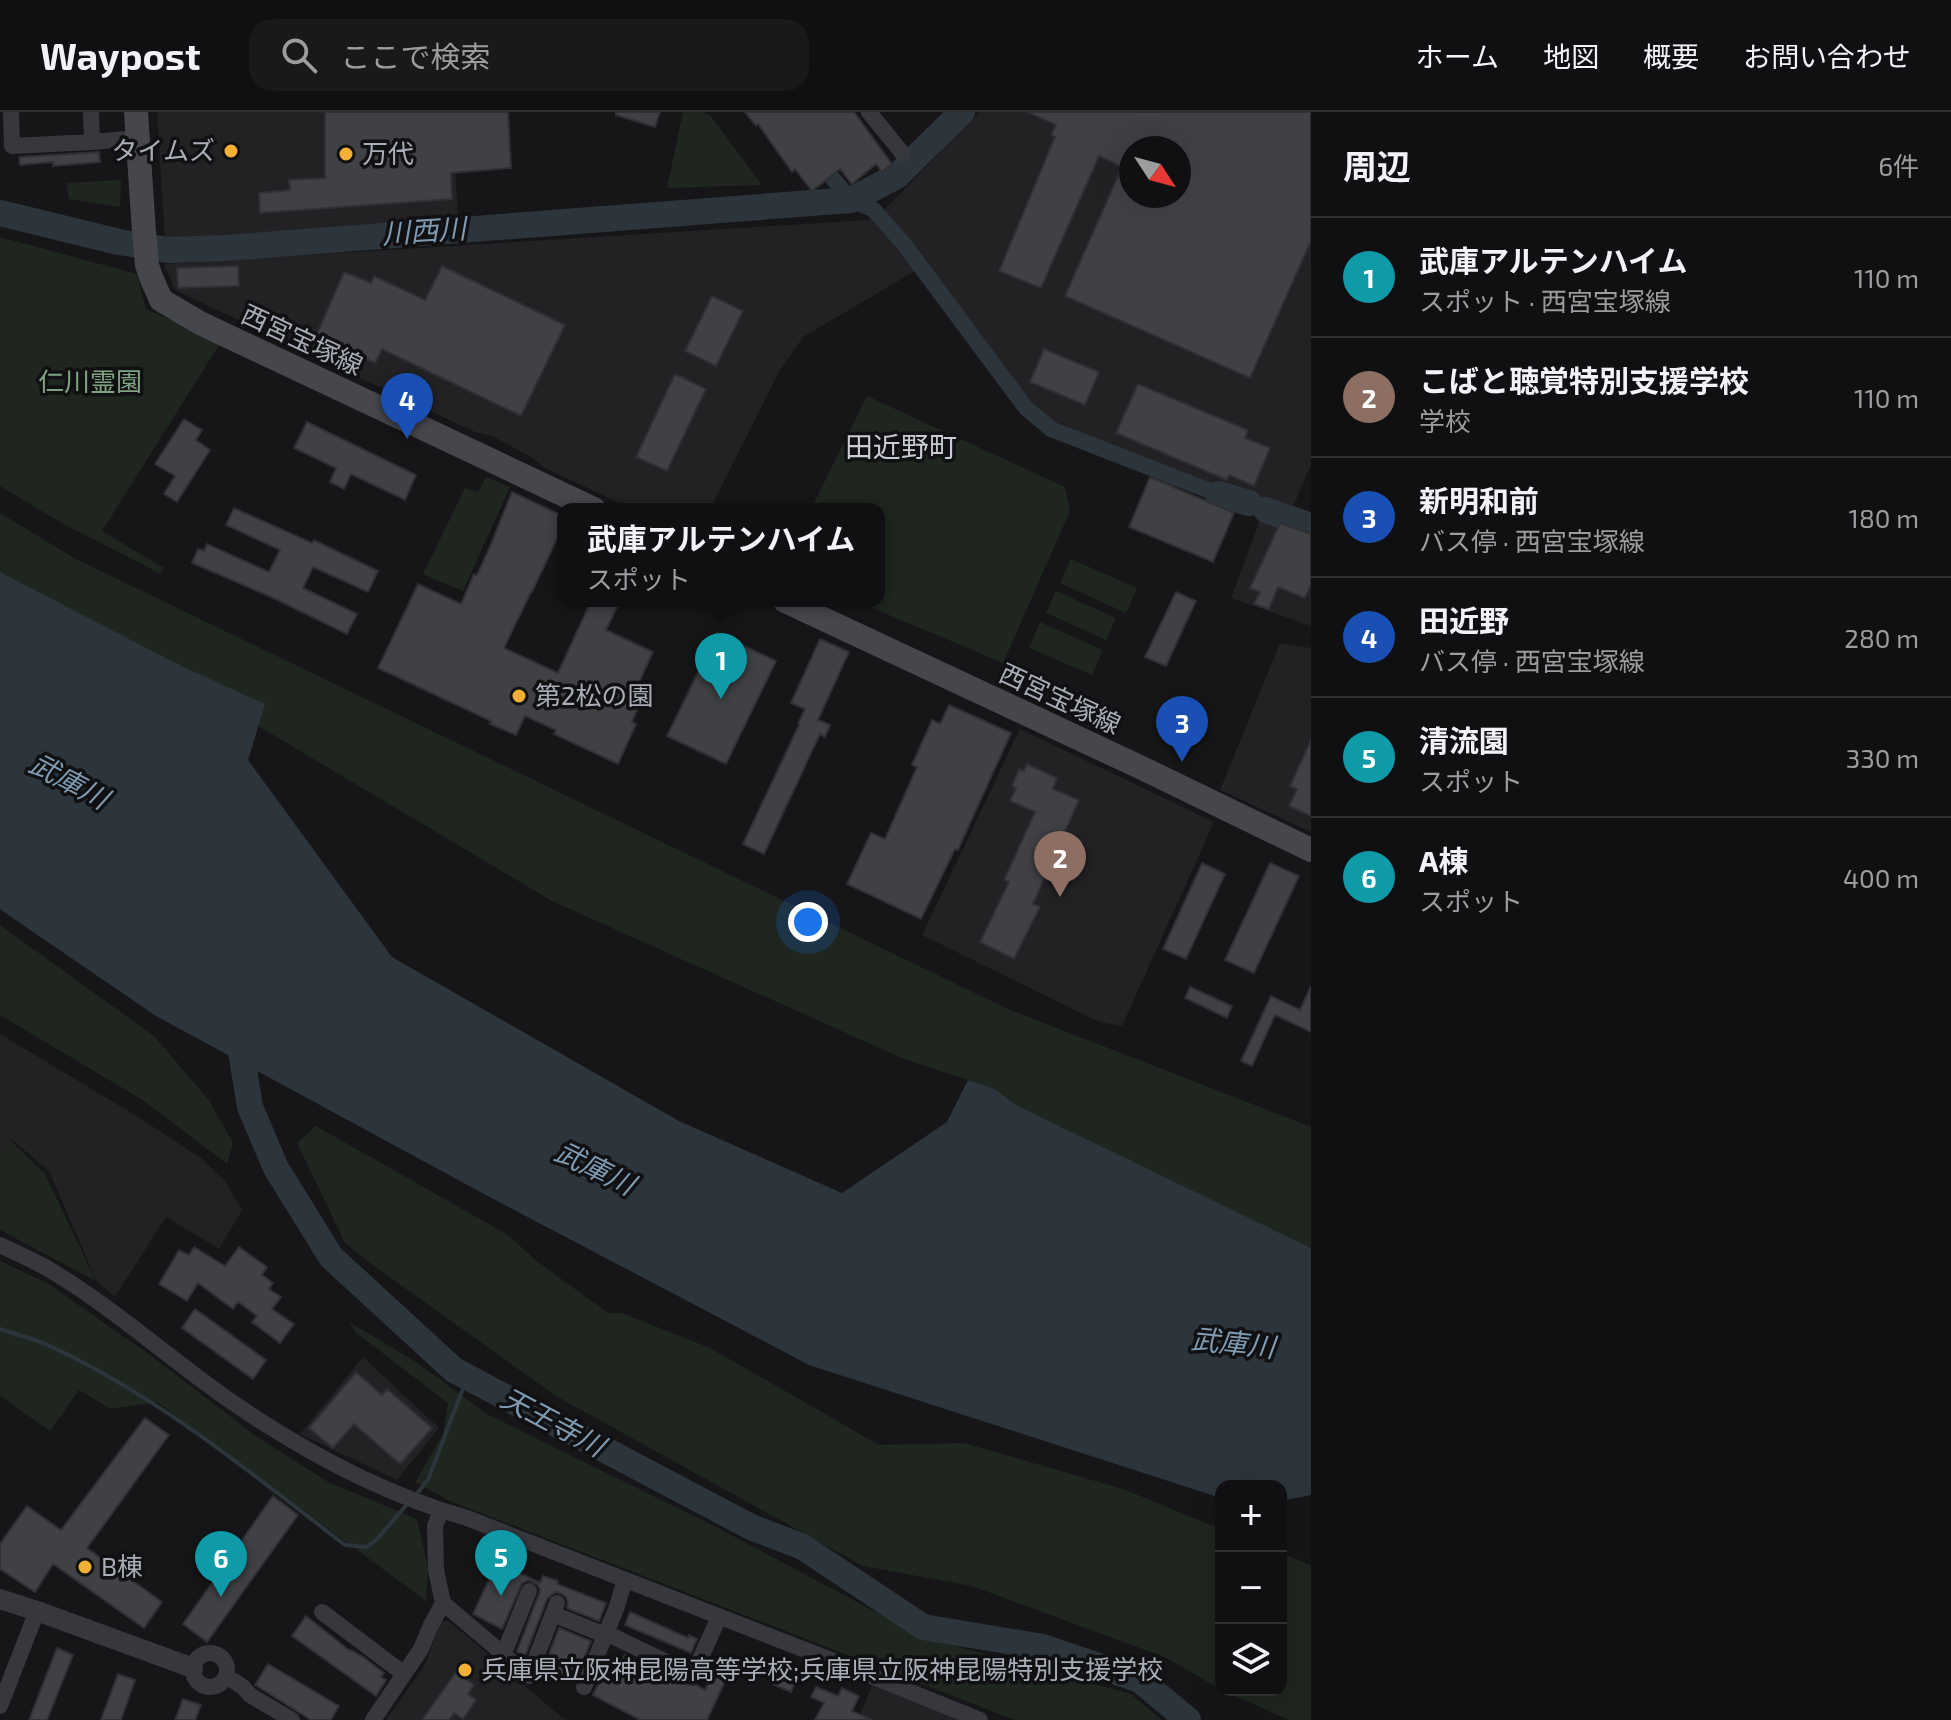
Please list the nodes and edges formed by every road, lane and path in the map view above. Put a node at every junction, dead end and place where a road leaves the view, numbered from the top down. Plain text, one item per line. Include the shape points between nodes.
1 (11, 112) edge
2 (91, 112) edge
3 (136, 112) edge
4 (869, 112) edge
5 (137, 138) junction
6 (92, 142) junction
7 (903, 154) dead end
8 (581, 503) edge
9 (798, 607) edge
10 (1311, 850) edge
11 (0, 1245) edge
12 (441, 1511) junction
13 (625, 1580) junction
14 (529, 1591) dead end
15 (0, 1599) edge
16 (443, 1603) junction
17 (37, 1611) junction
18 (322, 1612) dead end
19 (719, 1617) junction
20 (605, 1634) junction
21 (504, 1653) junction
22 (193, 1668) dead end
23 (404, 1674) junction
24 (234, 1681) dead end
25 (584, 1687) dead end
26 (0, 1706) edge
27 (292, 1720) edge
28 (373, 1720) edge
29 (980, 1720) edge

1 - 6 street via 12,146
2 - 6 street
3 - 5 main road, 西宮宝塚線
4 - 7 street
5 - 6 street
5 - 8 main road, 西宮宝塚線 via 147,265 161,300
9 - 10 main road, 西宮宝塚線
11 - 12 street via 53,1271 224,1396 324,1460
12 - 13 street
12 - 16 street via 435,1526
13 - 19 street
13 - 20 street
14 - 21 street
15 - 17 street
16 - 21 street
16 - 23 street
17 - 22 street
17 - 26 street
18 - 23 street
19 - 20 street via 693,1675 634,1641
19 - 29 street
20 - 21 street via 555,1608 529,1676
20 - 25 street
23 - 28 street
24 - 27 street

